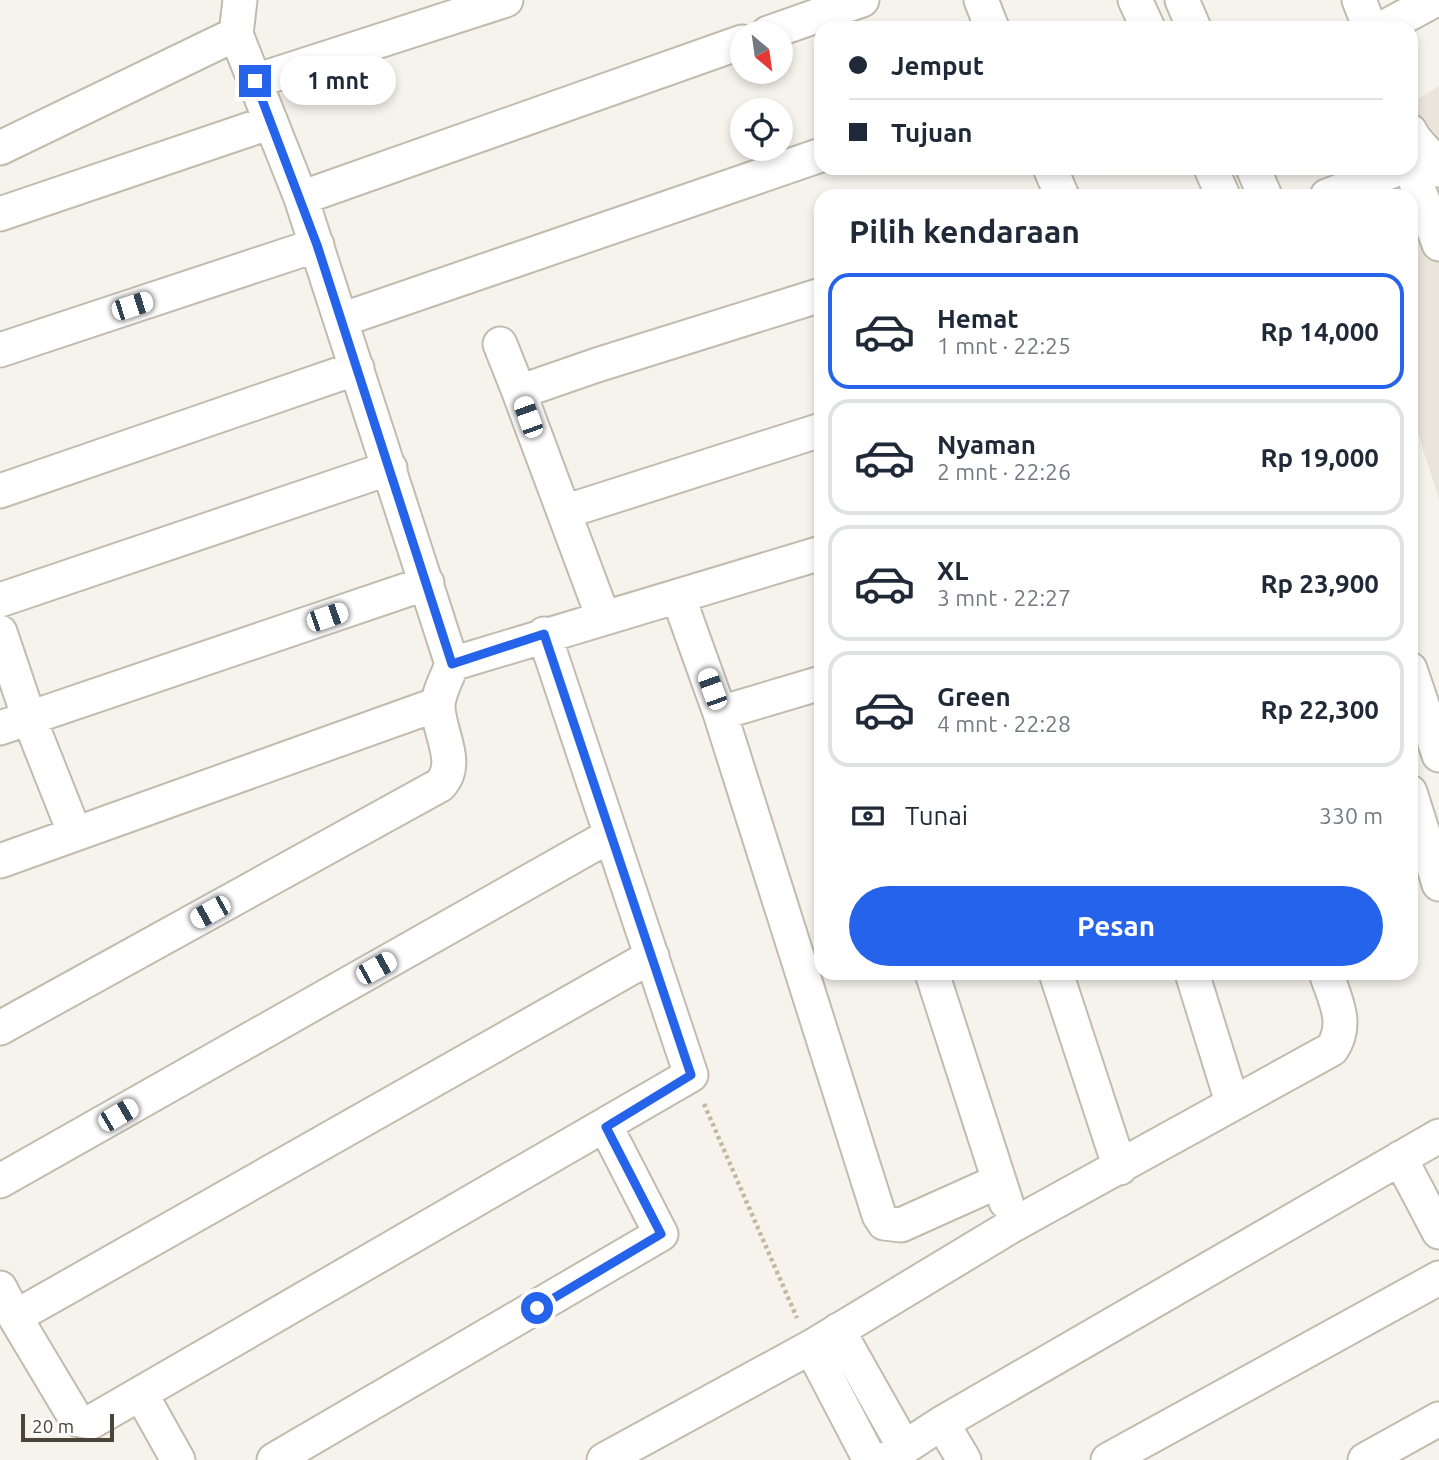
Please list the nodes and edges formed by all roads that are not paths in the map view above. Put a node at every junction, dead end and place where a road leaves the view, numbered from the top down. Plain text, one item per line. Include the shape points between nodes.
1 (240, 0) edge
2 (506, 0) edge
3 (862, 0) edge
4 (981, 0) edge
5 (1135, 0) edge
6 (1182, 0) edge
7 (1359, 0) edge
8 (1435, 0) edge
9 (989, 21) edge
10 (1145, 21) edge
11 (1191, 21) edge
12 (1367, 21) edge
13 (1396, 21) edge
14 (793, 24) edge
15 (236, 34) junction
16 (730, 46) edge
17 (255, 81) junction
18 (271, 122) junction
19 (0, 148) edge
20 (1418, 156) edge
21 (814, 157) edge
22 (1375, 175) edge
23 (1343, 189) edge
24 (301, 198) junction
25 (0, 214) edge
26 (1439, 244) edge
27 (317, 245) junction
28 (814, 297) edge
29 (341, 320) junction
30 (500, 344) dead end
31 (0, 350) edge
32 (357, 368) junction
33 (519, 392) junction
34 (814, 432) edge
35 (390, 468) junction
36 (0, 491) edge
37 (564, 512) junction
38 (814, 555) edge
39 (427, 583) junction
40 (678, 596) junction
41 (0, 600) edge
42 (603, 617) junction
43 (0, 632) edge
44 (544, 634) junction
45 (452, 664) junction
46 (814, 685) edge
47 (1418, 693) edge
48 (438, 704) junction
49 (720, 713) junction
50 (14, 723) edge
51 (1439, 755) edge
52 (1418, 817) edge
53 (75, 834) junction
54 (611, 835) junction
55 (0, 861) edge
56 (1439, 884) edge
57 (652, 956) junction
58 (934, 980) edge
59 (1058, 980) edge
60 (1194, 980) edge
61 (1329, 980) edge
62 (0, 1028) edge
63 (1232, 1102) junction
64 (606, 1127) junction
65 (1439, 1136) edge
66 (1400, 1158) junction
67 (1120, 1168) junction
68 (0, 1181) edge
69 (999, 1181) junction
70 (1013, 1225) junction
71 (1439, 1232) edge
72 (1439, 1278) edge
73 (8, 1303) edge
74 (824, 1339) junction
75 (141, 1394) junction
76 (1439, 1419) edge
77 (942, 1423) junction
78 (613, 1454) edge
79 (894, 1454) edge
80 (178, 1460) edge
81 (274, 1460) edge
82 (593, 1460) edge
83 (870, 1460) edge
84 (964, 1460) edge
85 (1108, 1460) edge
86 (1365, 1460) edge

1 - 15 street
2 - 17 street
3 - 14 street
4 - 9 street
5 - 10 street
6 - 11 street
7 - 12 street
8 - 13 street
15 - 17 street
15 - 19 street
16 - 24 street
17 - 18 street
18 - 24 street
18 - 25 street
20 - 26 street
21 - 29 street
22 - 23 street
24 - 27 street
27 - 29 street
27 - 31 street
28 - 33 street
29 - 32 street
30 - 33 street
32 - 35 street
32 - 36 street
33 - 37 street
34 - 37 street
35 - 39 street
35 - 41 street
37 - 42 street
38 - 40 street
39 - 45 street
39 - 50 street
40 - 42 street
40 - 49 street
42 - 44 street
43 - 50 street
44 - 45 street
44 - 54 street
45 - 48 street
46 - 49 street
47 - 51 street
48 - 53 street
48 - 62 street via 450,766 440,785
49 - 69 street via 879,1215 884,1223 901,1225
50 - 53 street
52 - 56 street
53 - 55 street
54 - 57 street
54 - 68 street
57 - 64 street via 691,1075
57 - 73 street
58 - 69 street
59 - 67 street
60 - 63 street
61 - 63 street via 1342,1017 1332,1049
63 - 67 street
64 - 75 street
64 - 81 street via 661,1234
65 - 66 street
66 - 71 street
66 - 77 street
67 - 70 street
69 - 70 street
70 - 74 street
72 - 85 street
73 - 75 street via 76,1419 91,1422
74 - 78 street
74 - 79 street
74 - 83 street
75 - 80 street
76 - 86 street
77 - 79 street
77 - 84 street
78 - 82 street

